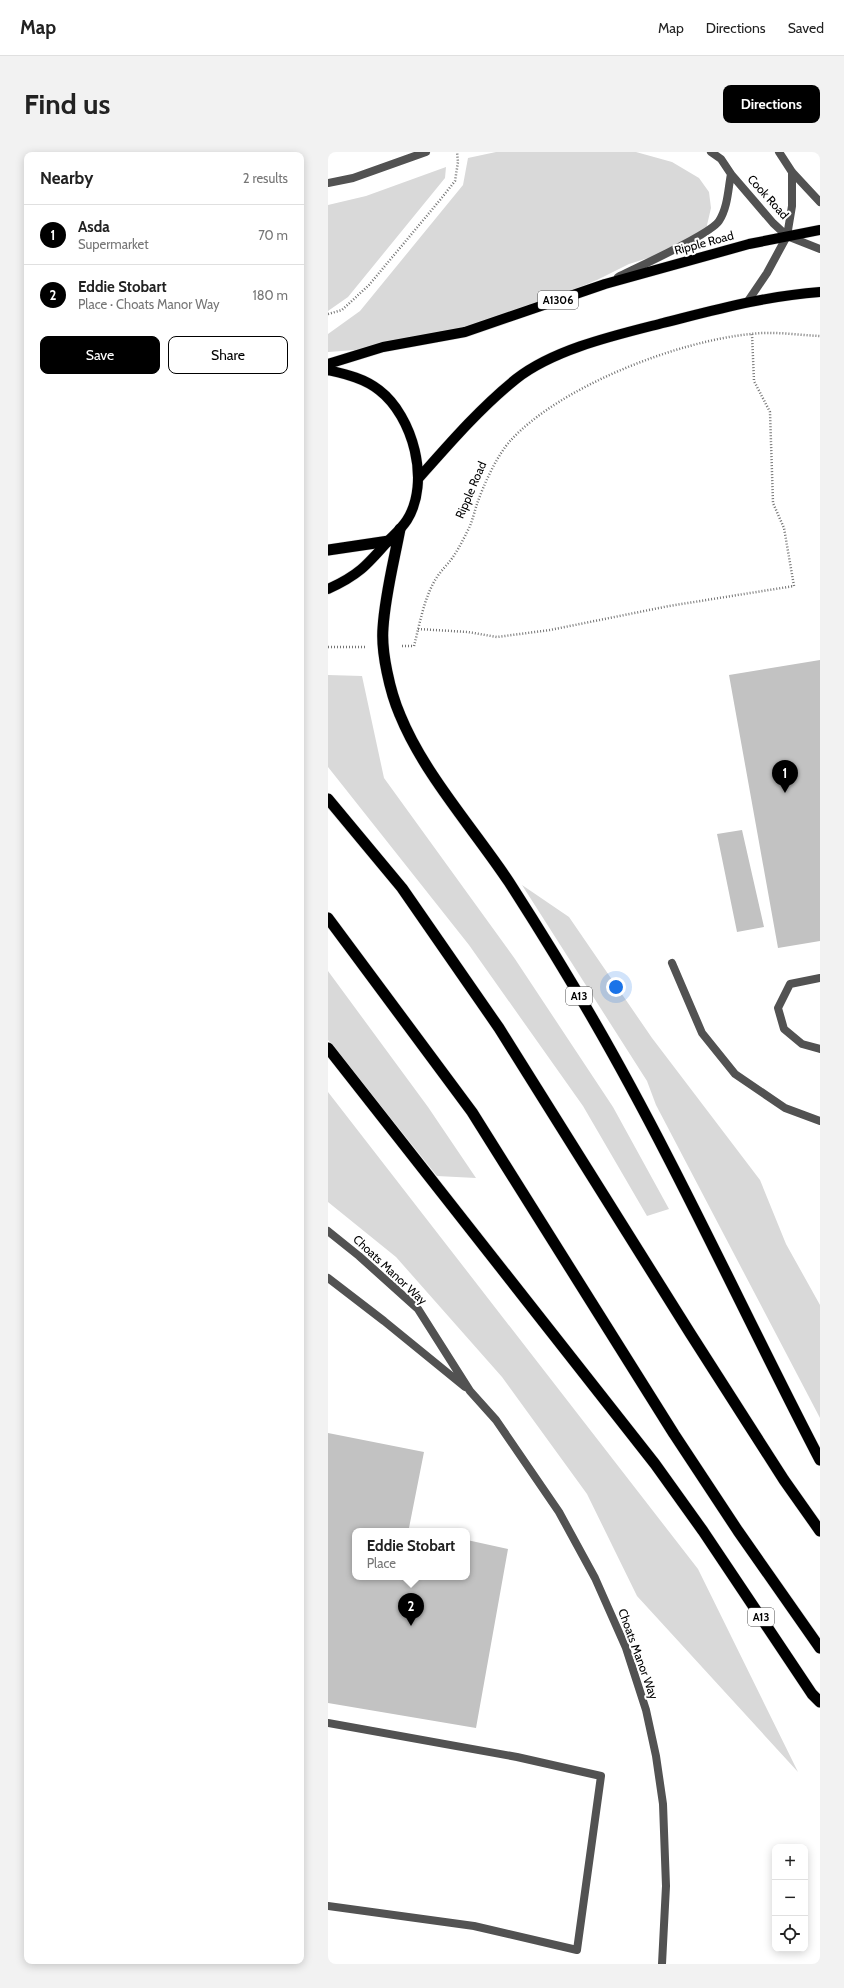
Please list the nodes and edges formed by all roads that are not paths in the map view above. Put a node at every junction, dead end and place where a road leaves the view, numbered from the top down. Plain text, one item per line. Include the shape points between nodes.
1 (426, 152) edge
2 (711, 152) edge
3 (778, 152) edge
4 (792, 172) junction
5 (731, 174) junction
6 (328, 184) edge
7 (820, 202) edge
8 (820, 230) edge
9 (787, 236) junction
10 (820, 250) edge
11 (605, 284) junction
12 (820, 292) edge
13 (748, 301) junction
14 (328, 364) edge
15 (328, 370) edge
16 (418, 478) junction
17 (400, 529) junction
18 (389, 541) junction
19 (328, 550) edge
20 (328, 589) edge
21 (328, 799) edge
22 (328, 918) edge
23 (672, 963) dead end
24 (820, 978) edge
25 (328, 1048) edge
26 (820, 1049) edge
27 (820, 1121) edge
28 (328, 1231) edge
29 (328, 1278) edge
30 (470, 1391) junction
31 (820, 1460) edge
32 (820, 1531) edge
33 (820, 1648) edge
34 (820, 1702) edge
35 (328, 1723) edge
36 (328, 1906) edge
37 (662, 1964) edge

1 - 6 street via 353,178
2 - 5 street, Cook Road
3 - 4 street
4 - 7 street
4 - 9 street, Cook Road via 792,206
5 - 9 street, Cook Road
5 - 11 street, Cook Road via 725,206 718,222 702,234
8 - 9 main road, Ripple Road / A1306
9 - 10 street
9 - 11 main road, Ripple Road / A1306
9 - 13 street, Cook Road
11 - 14 main road, Ripple Road / A1306 via 466,332 383,347
12 - 13 main road
13 - 16 main road via 604,338 545,361 516,379 463,429
15 - 16 main road via 353,376 378,389 393,402 407,425 415,452
16 - 17 main road via 414,503 408,519
17 - 18 main road
17 - 31 highway, A13 via 382,629 390,681 399,714 416,747 449,799 509,882 594,1021 678,1177 762,1349
18 - 19 highway
18 - 20 main road via 366,567
21 - 32 highway via 402,888 499,1028 784,1480
22 - 33 highway, A13 via 472,1112 674,1434
23 - 27 street via 702,1033 735,1074 785,1108
24 - 26 street via 790,984 778,1008 784,1029 802,1044
25 - 34 highway, A13 via 650,1458
28 - 30 street, Choats Manor Way via 418,1309
29 - 30 street, Choats Manor Way
30 - 37 street, Choats Manor Way via 496,1420 559,1512 595,1578 626,1648 646,1710 663,1804 666,1886
35 - 36 street via 517,1757 601,1776 577,1950 474,1926

